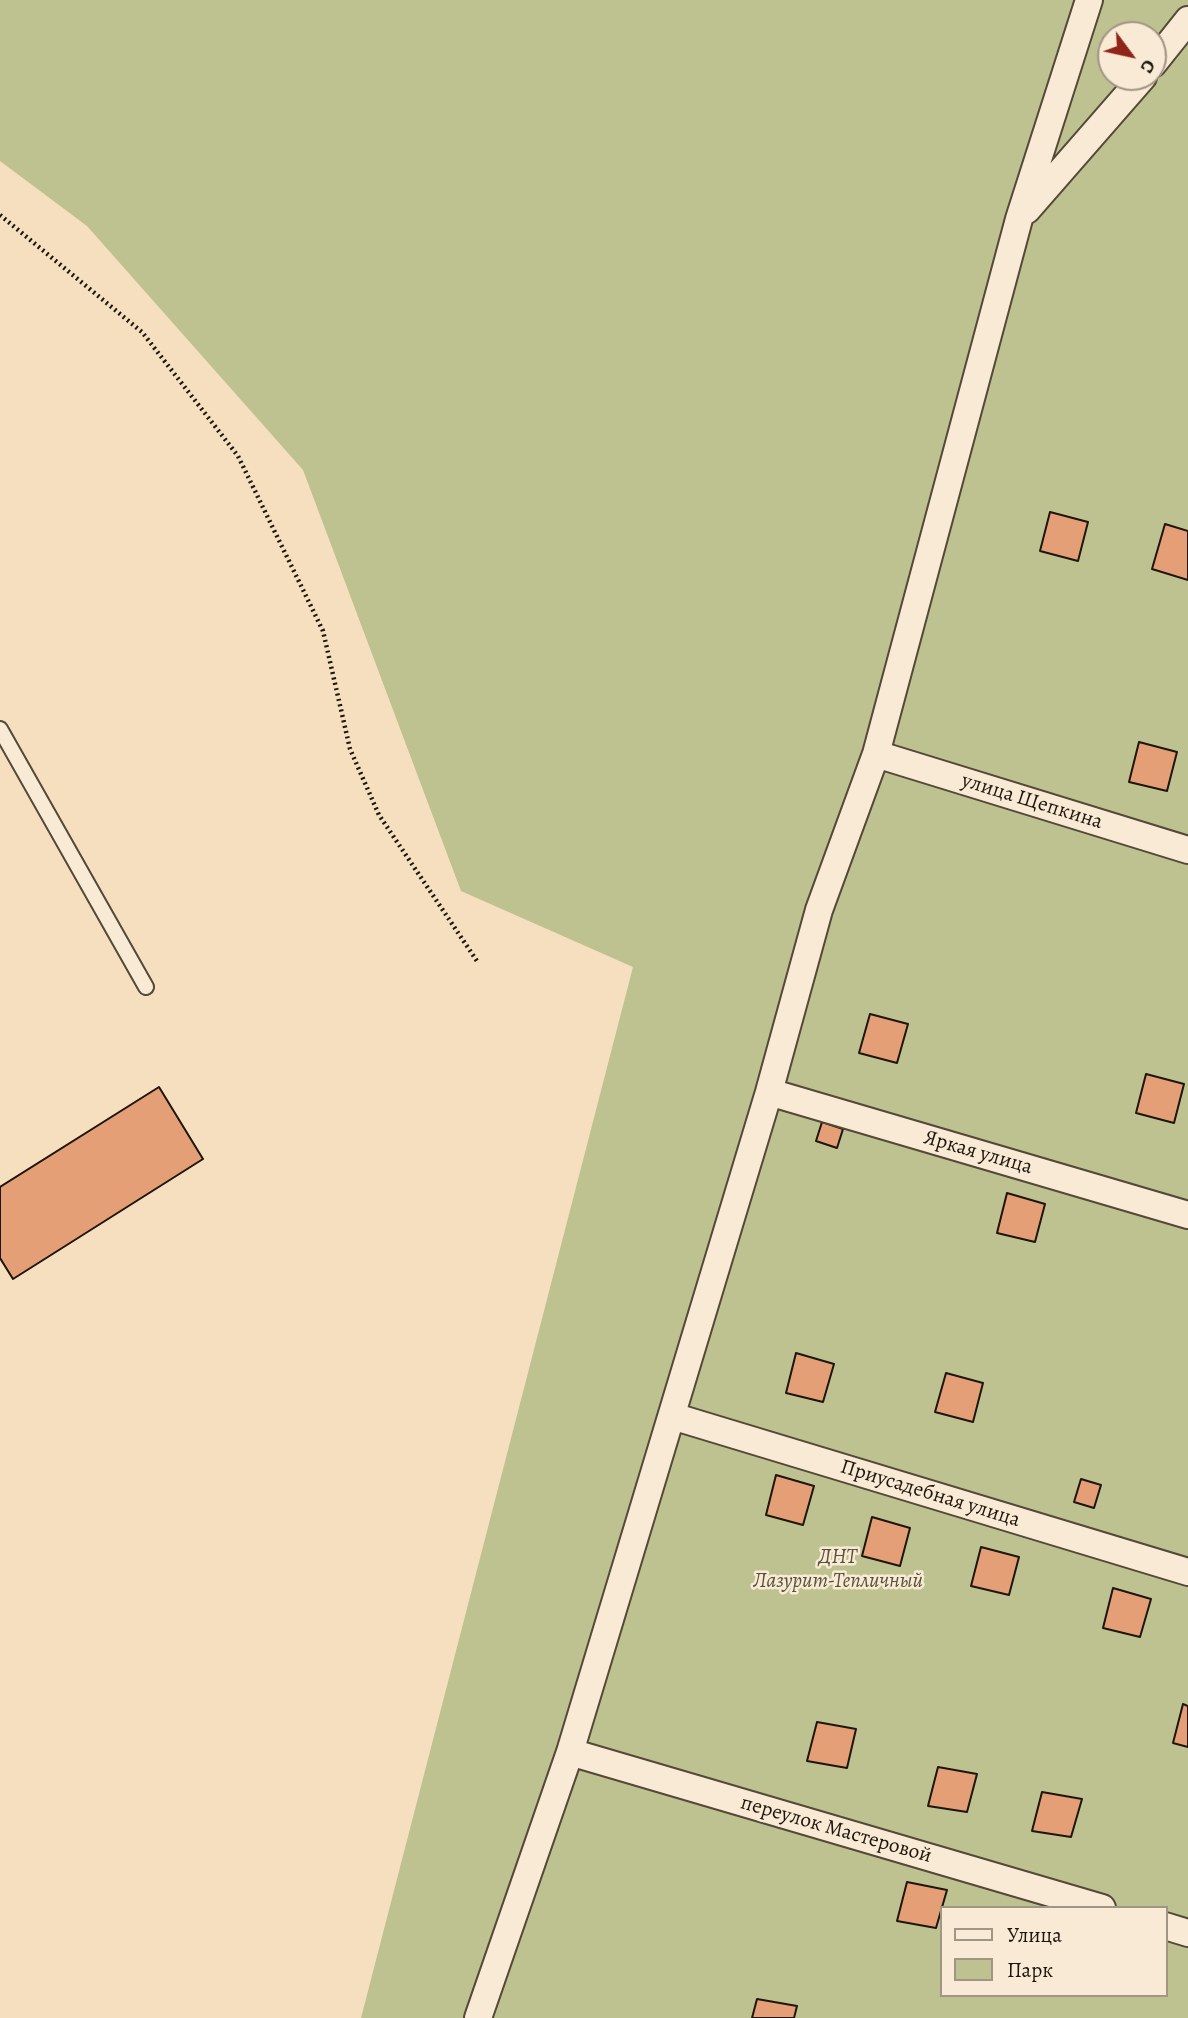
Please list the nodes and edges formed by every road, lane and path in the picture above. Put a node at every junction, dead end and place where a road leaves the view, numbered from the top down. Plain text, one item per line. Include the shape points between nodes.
1 (1089, 0) edge
2 (1188, 20) edge
3 (1167, 46) edge
4 (1131, 91) edge
5 (0, 215) edge
6 (1019, 219) junction
7 (0, 729) edge
8 (876, 754) junction
9 (1188, 850) edge
10 (477, 961) dead end
11 (146, 987) dead end
12 (769, 1092) junction
13 (1188, 1215) edge
14 (672, 1416) junction
15 (1188, 1572) edge
16 (570, 1752) junction
17 (1095, 1906) edge
18 (1167, 1927) edge
19 (1188, 1933) edge
20 (478, 2018) edge

1 - 6 street
2 - 3 street
4 - 6 street
5 - 10 path via 142,332 238,456 323,631 350,749 379,815
6 - 8 street
7 - 11 lane
8 - 9 street, улица Щепкина
8 - 12 street via 819,910
12 - 13 street, Яркая улица
12 - 14 street
14 - 15 street, Приусадебная улица
14 - 16 street
16 - 17 street, переулок Мастеровой
16 - 20 street
18 - 19 street

